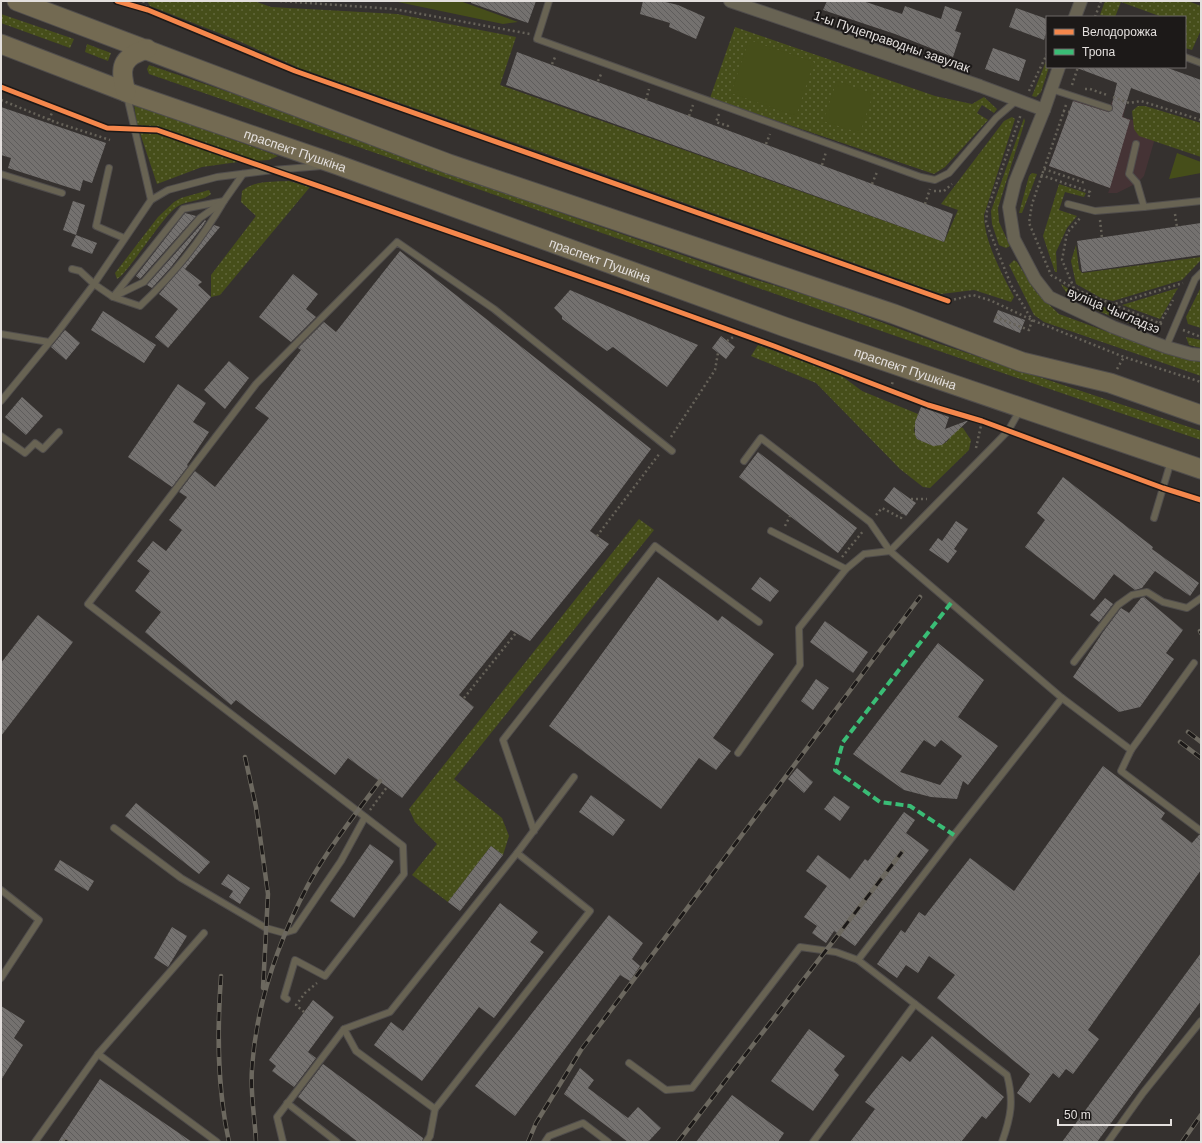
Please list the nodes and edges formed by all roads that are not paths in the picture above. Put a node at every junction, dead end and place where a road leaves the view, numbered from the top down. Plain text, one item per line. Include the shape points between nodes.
1 (549, 1) edge
2 (730, 1) edge
3 (1081, 1) edge
4 (22, 2) edge
5 (1075, 16) edge
6 (1, 44) edge
7 (147, 49) junction
8 (1186, 57) edge
9 (1201, 63) edge
10 (1059, 68) edge
11 (1051, 89) junction
12 (126, 92) junction
13 (1016, 100) junction
14 (1109, 108) dead end
15 (1044, 110) junction
16 (1136, 144) dead end
17 (338, 165) junction
18 (109, 168) dead end
19 (1, 174) edge
20 (243, 174) junction
21 (62, 193) dead end
22 (151, 200) junction
23 (224, 201) junction
24 (1201, 202) edge
25 (1068, 204) dead end
26 (1144, 207) junction
27 (124, 238) junction
28 (72, 269) dead end
29 (1201, 273) edge
30 (94, 284) junction
31 (113, 297) junction
32 (1, 334) edge
33 (49, 342) junction
34 (1166, 347) junction
35 (1201, 355) edge
36 (1, 401) edge
37 (1021, 409) junction
38 (1201, 415) edge
39 (59, 432) dead end
40 (1, 436) edge
41 (672, 451) dead end
42 (1172, 459) junction
43 (744, 461) dead end
44 (1201, 469) edge
45 (1154, 518) dead end
46 (771, 531) dead end
47 (890, 551) junction
48 (846, 569) junction
49 (1201, 598) edge
50 (759, 622) dead end
51 (1074, 662) dead end
52 (1194, 663) dead end
53 (1062, 698) junction
54 (1131, 750) junction
55 (738, 753) dead end
56 (574, 777) dead end
57 (365, 817) junction
58 (114, 828) dead end
59 (1201, 830) edge
60 (534, 831) junction
61 (517, 854) junction
62 (1, 890) edge
63 (204, 933) dead end
64 (858, 960) junction
65 (1, 978) edge
66 (287, 999) dead end
67 (915, 1004) junction
68 (1201, 1021) edge
69 (344, 1029) junction
70 (98, 1054) junction
71 (628, 1063) dead end
72 (287, 1103) junction
73 (435, 1109) junction
74 (35, 1142) edge
75 (217, 1142) edge
76 (283, 1142) edge
77 (337, 1142) edge
78 (426, 1142) edge
79 (545, 1142) edge
80 (608, 1142) edge
81 (813, 1142) edge
82 (1002, 1142) edge
83 (1108, 1142) edge

1 - 13 lane via 537,39 935,180 948,173 996,118
2 - 13 street, 1-ы Пуцеправодны завулак
3 - 5 street
4 - 7 main road
6 - 12 main road, праспект Пушкіна
7 - 12 main road via 125,60 122,75
7 - 38 main road via 449,164 894,314 1022,362 1110,383
8 - 9 lane
10 - 11 street, вуліца Чыгладзэ
11 - 14 lane
11 - 15 street, вуліца Чыгладзэ
12 - 17 main road, праспект Пушкіна
12 - 22 lane
13 - 15 street, 1-ы Пуцеправодны завулак
15 - 34 street, вуліца Чыгладзэ via 1015,182 1009,207 1014,238 1035,279 1049,297 1100,321
16 - 26 lane via 1129,174 1137,183
17 - 20 lane
17 - 37 main road, праспект Пушкіна via 784,327
18 - 27 lane via 96,226
19 - 21 lane
20 - 22 lane via 193,182 168,190
20 - 23 lane
22 - 27 lane
23 - 31 lane via 200,218 144,282
23 - 31 lane via 183,209
23 - 31 lane via 211,223 140,306
24 - 26 lane
25 - 26 lane via 1095,211
27 - 30 lane
28 - 30 lane via 80,271
29 - 34 lane via 1195,279
30 - 31 lane
30 - 33 lane
32 - 33 lane
33 - 36 lane
34 - 35 street, вуліца Чыгладзэ
37 - 42 main road, праспект Пушкіна
37 - 47 lane via 1008,431
39 - 40 lane via 43,449 35,443 25,453
41 - 57 lane via 494,309 397,242 256,384 88,604
42 - 44 main road, праспект Пушкіна
42 - 45 lane
43 - 47 lane via 761,438 870,522
46 - 48 lane
47 - 48 lane via 864,554
47 - 53 lane
48 - 55 lane via 799,628 800,665
49 - 51 lane via 1187,608 1163,602 1147,592 1132,595 1118,605
50 - 60 lane via 655,546 503,740
52 - 54 lane
53 - 54 lane
53 - 64 lane
54 - 59 lane via 1121,771
56 - 60 lane
57 - 58 lane via 341,861 294,930 284,933 266,928 181,878
57 - 66 lane via 403,846 404,874 325,976 295,960 284,997
60 - 61 lane
61 - 69 lane via 390,1012
61 - 73 lane via 590,911
62 - 65 lane via 39,920
63 - 70 lane
64 - 67 lane
64 - 71 lane via 836,952 800,947 692,1088 666,1090
67 - 81 lane
67 - 82 lane via 1007,1075 1012,1093 1010,1118
68 - 83 lane via 1143,1093
69 - 72 lane
69 - 73 lane via 356,1051
70 - 74 lane
70 - 75 lane
72 - 76 lane via 277,1116
72 - 77 lane
73 - 78 lane via 430,1136
79 - 80 lane via 549,1136 583,1123

